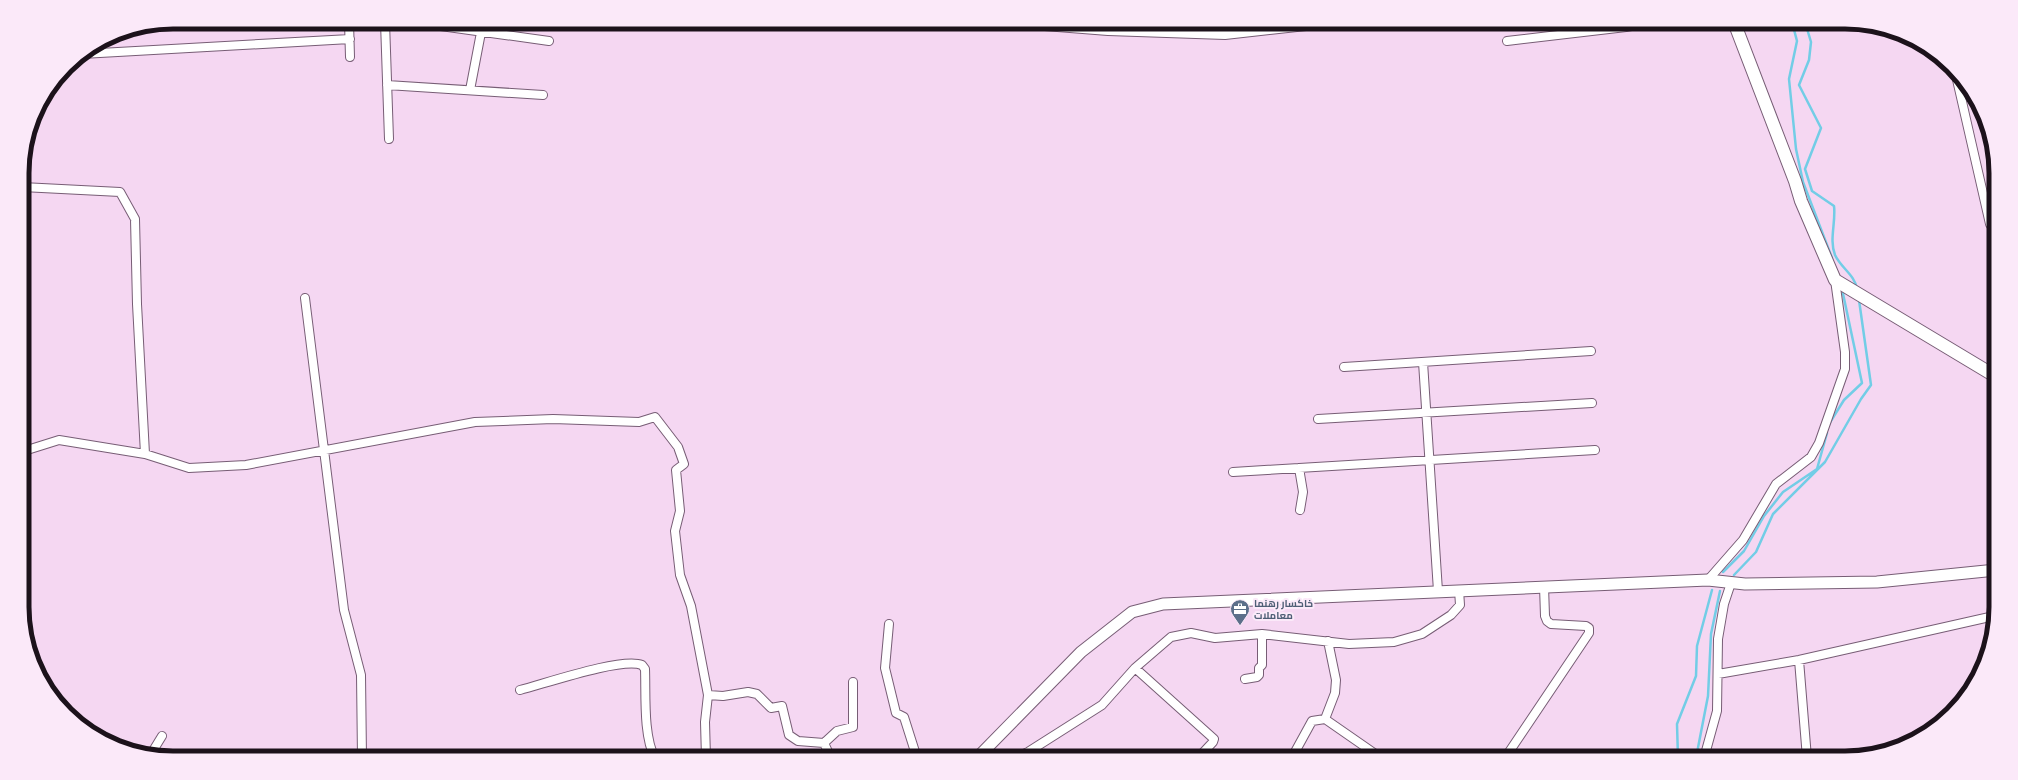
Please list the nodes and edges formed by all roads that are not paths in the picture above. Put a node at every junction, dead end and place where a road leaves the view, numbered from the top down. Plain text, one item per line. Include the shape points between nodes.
1 (349, 29) edge
2 (385, 29) edge
3 (460, 29) edge
4 (482, 29) edge
5 (1083, 29) edge
6 (1279, 29) edge
7 (1609, 29) edge
8 (1737, 29) edge
9 (481, 32) junction
10 (350, 39) junction
11 (549, 41) dead end
12 (1507, 41) dead end
13 (92, 53) edge
14 (350, 57) dead end
15 (1957, 82) edge
16 (387, 85) junction
17 (470, 90) junction
18 (544, 95) dead end
19 (389, 139) dead end
20 (29, 187) edge
21 (1989, 220) edge
22 (1837, 281) junction
23 (305, 298) dead end
24 (1590, 351) dead end
25 (1423, 362) junction
26 (1344, 367) dead end
27 (1989, 372) edge
28 (1592, 403) dead end
29 (1426, 412) junction
30 (1318, 419) dead end
31 (29, 449) edge
32 (323, 450) junction
33 (1595, 450) dead end
34 (145, 454) junction
35 (1430, 461) junction
36 (1300, 468) junction
37 (1233, 472) dead end
38 (1300, 510) dead end
39 (1989, 571) edge
40 (1708, 580) junction
41 (1731, 583) junction
42 (1544, 586) junction
43 (1458, 590) junction
44 (1438, 591) junction
45 (1989, 617) edge
46 (889, 624) dead end
47 (1262, 634) junction
48 (1328, 641) junction
49 (1799, 660) junction
50 (1135, 668) junction
51 (1718, 674) junction
52 (1245, 679) dead end
53 (852, 682) dead end
54 (520, 690) dead end
55 (708, 695) junction
56 (1325, 720) junction
57 (162, 736) dead end
58 (824, 743) junction
59 (154, 750) edge
60 (362, 751) edge
61 (652, 751) edge
62 (706, 751) edge
63 (827, 751) edge
64 (916, 751) edge
65 (984, 751) edge
66 (1036, 751) edge
67 (1205, 751) edge
68 (1296, 751) edge
69 (1371, 751) edge
70 (1510, 751) edge
71 (1706, 751) edge
72 (1806, 751) edge

1 - 10 street
2 - 16 street
3 - 9 street
4 - 9 street
5 - 6 street via 1225,35
7 - 12 street
8 - 22 main road via 1801,201
9 - 11 street
9 - 17 street
10 - 13 street
10 - 14 street
15 - 21 street
16 - 17 street
16 - 19 street
17 - 18 street
20 - 34 street via 120,192 135,219
22 - 27 main road
22 - 40 street via 1845,369 1819,443 1811,457 1776,484 1743,540
23 - 32 street
24 - 25 street
25 - 26 street
25 - 29 street
28 - 29 street
29 - 30 street
29 - 35 street
31 - 34 street via 59,440
32 - 34 street via 246,465 189,468
32 - 55 street via 475,422 553,419 639,422 655,417 678,446 684,464 676,470 680,511 675,531 680,575 691,606
32 - 60 street via 344,610 361,675
33 - 35 street
35 - 36 street
35 - 44 street
36 - 37 street
36 - 38 street
39 - 41 street via 1877,582
40 - 41 street
40 - 42 street
41 - 51 street via 1724,604 1718,639
42 - 43 street
42 - 70 street via 1547,621 1552,624 1586,626 1589,633
43 - 44 street
43 - 48 street via 1460,605 1451,615 1422,634 1394,642 1349,644
44 - 65 street via 1163,604 1132,612 1081,652
45 - 49 street
46 - 64 street via 885,668 896,713 904,717
47 - 48 street
47 - 50 street via 1215,638 1192,633 1171,637
47 - 52 street via 1262,665 1259,668 1259,675
48 - 56 street via 1336,680
49 - 51 street
49 - 72 street
50 - 66 street via 1102,705
50 - 67 street via 1214,739
51 - 71 street via 1717,711
53 - 58 street via 853,727 837,731
54 - 61 street via 615,665 638,663 645,669
55 - 58 street via 723,696 748,692 757,694 769,708 782,706 789,735 798,741
55 - 62 street
56 - 68 street via 1312,722
56 - 69 street
57 - 59 street
58 - 63 street

